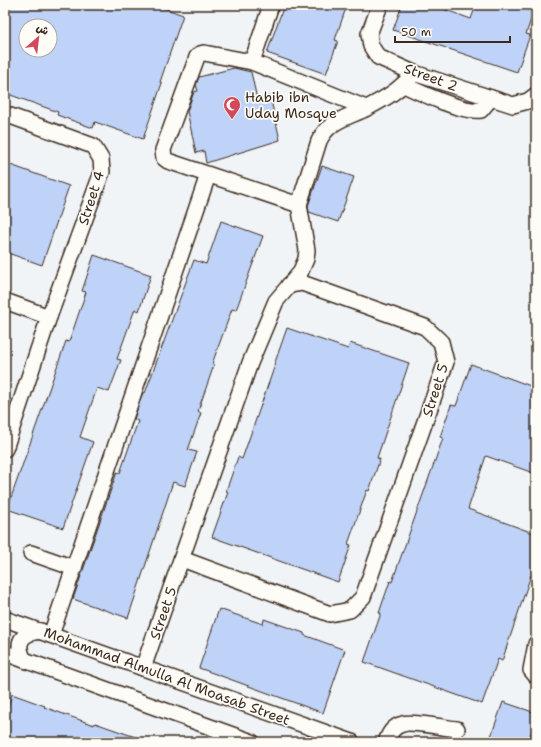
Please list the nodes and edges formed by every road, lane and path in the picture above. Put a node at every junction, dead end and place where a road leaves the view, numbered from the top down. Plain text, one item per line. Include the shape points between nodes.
1 (271, 5) edge
2 (380, 5) edge
3 (252, 62) junction
4 (414, 73) junction
5 (404, 84) junction
6 (536, 95) edge
7 (491, 98) junction
8 (366, 108) junction
9 (5, 114) edge
10 (208, 175) junction
11 (299, 205) junction
12 (289, 286) junction
13 (5, 300) edge
14 (49, 317) junction
15 (5, 449) edge
16 (31, 553) dead end
17 (182, 559) junction
18 (74, 568) junction
19 (5, 619) edge
20 (46, 633) junction
21 (536, 644) edge
22 (5, 653) edge
23 (24, 660) junction
24 (144, 668) junction
25 (536, 676) edge
26 (457, 729) dead end
27 (252, 742) edge
28 (352, 742) edge
29 (386, 742) edge

1 - 3 street
2 - 4 street, Street 2 via 369,34 370,46 378,57
3 - 8 street
3 - 10 street via 204,54 197,57 163,154 168,161
4 - 5 street
4 - 7 street, Street 2
5 - 7 street via 444,102 474,111 481,110
5 - 8 street via 392,94
6 - 7 street, Street 2 via 528,101 513,105
8 - 11 street via 331,124 322,134
9 - 14 street, Street 4 via 93,146 102,159 102,172
10 - 11 street
10 - 18 street
11 - 12 street via 307,250 306,259 300,273
12 - 17 street, Street 5 via 276,301 250,363
12 - 17 street, Street 5 via 302,283 425,327 441,342 446,362 363,597 350,610 330,614
13 - 14 street
14 - 15 street, Street 4
16 - 18 street
17 - 24 street, Street 5
18 - 20 street
19 - 20 street, Mohammad Almulla Al Moasab Street
20 - 23 street via 30,632 22,640 20,650
20 - 24 street, Mohammad Almulla Al Moasab Street
21 - 25 street via 531,670
22 - 23 street
23 - 27 street
24 - 28 street, Mohammad Almulla Al Moasab Street
26 - 29 street via 404,723 395,727

